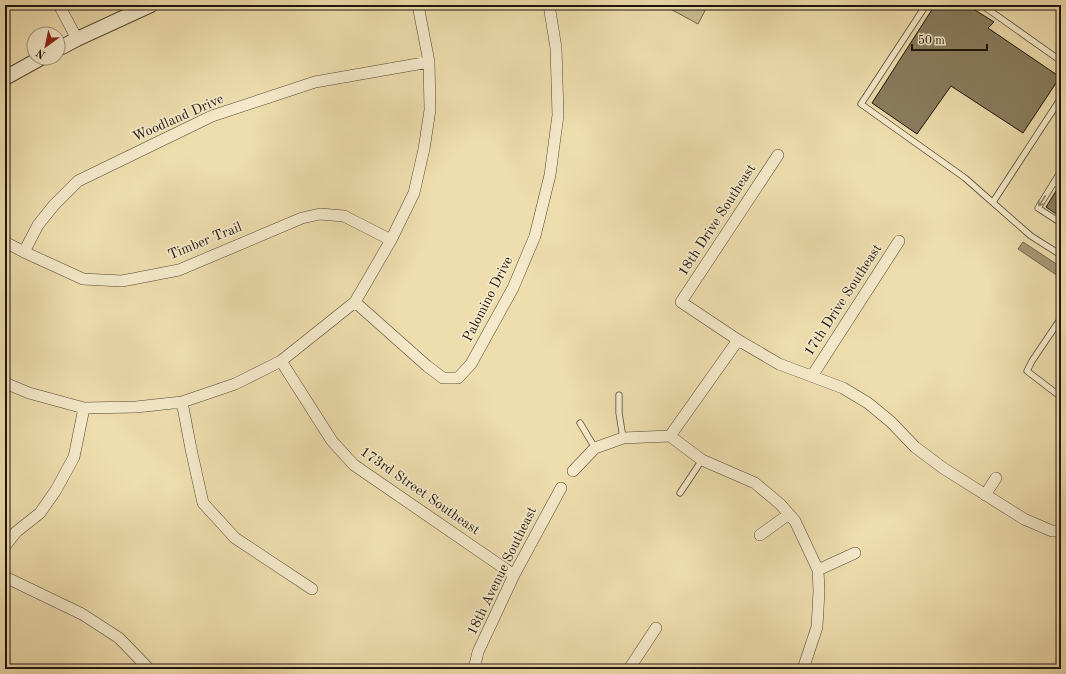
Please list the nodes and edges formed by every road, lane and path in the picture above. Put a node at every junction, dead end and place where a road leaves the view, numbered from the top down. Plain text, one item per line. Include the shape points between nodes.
1 (59, 5) edge
2 (151, 5) edge
3 (418, 5) edge
4 (549, 5) edge
5 (926, 5) edge
6 (982, 5) edge
7 (77, 38) junction
8 (66, 44) edge
9 (1061, 61) edge
10 (429, 62) junction
11 (27, 66) edge
12 (5, 78) edge
13 (1061, 98) edge
14 (778, 155) dead end
15 (1061, 171) edge
16 (1054, 182) junction
17 (1061, 186) edge
18 (993, 202) junction
19 (1061, 223) edge
20 (391, 240) junction
21 (898, 241) dead end
22 (5, 242) edge
23 (24, 252) junction
24 (1061, 255) edge
25 (355, 302) junction
26 (1061, 318) edge
27 (738, 340) junction
28 (281, 361) junction
29 (812, 376) junction
30 (5, 383) edge
31 (619, 394) dead end
32 (1061, 398) edge
33 (182, 402) junction
34 (84, 408) junction
35 (580, 423) dead end
36 (670, 436) junction
37 (623, 438) junction
38 (595, 448) junction
39 (702, 460) junction
40 (573, 471) dead end
41 (996, 478) dead end
42 (561, 488) dead end
43 (680, 493) dead end
44 (985, 495) junction
45 (789, 514) junction
46 (1061, 531) edge
47 (760, 534) dead end
48 (5, 546) edge
49 (854, 553) dead end
50 (818, 570) junction
51 (514, 574) junction
52 (5, 577) edge
53 (312, 589) dead end
54 (656, 628) dead end
55 (149, 669) edge
56 (474, 669) edge
57 (629, 669) edge
58 (802, 669) edge

1 - 7 street
2 - 7 street
3 - 10 street
4 - 25 street, Palomino Drive via 556,48 558,115 550,175 535,236 513,288 471,364 458,378 443,378
5 - 18 lane via 861,104 965,178
6 - 9 lane
7 - 8 street
10 - 20 street via 430,110 424,149 414,193
10 - 23 street, Woodland Drive via 315,82 212,116 78,181 38,225
11 - 12 street
13 - 18 lane
14 - 27 street, 18th Drive Southeast via 681,302
15 - 16 lane
16 - 17 lane
16 -> 19 lane via 1038,208
18 - 24 lane via 1031,236
20 - 23 street, Timber Trail via 344,216 320,214 302,218 179,270 122,281 82,279
20 - 25 street
21 - 29 street, 17th Drive Southeast
22 - 23 street, Timber Trail
25 - 28 street
26 - 32 lane via 1028,371
27 - 29 street via 779,364
27 - 36 street
28 - 33 street via 235,384
28 - 51 street, 173rd Street Southeast via 332,441 354,465
29 - 44 street via 843,388 868,403 915,447
30 - 34 street via 29,393
31 - 37 lane via 618,413
33 - 34 street via 136,407
33 - 53 street via 204,503 235,538
34 - 48 street via 74,457 56,490 40,512 16,532
35 - 38 lane
36 - 37 street
36 - 39 street
37 - 38 street
38 - 40 street
39 - 43 lane
39 - 45 street via 755,483
41 - 44 street
42 - 51 street, 18th Avenue Southeast
44 - 46 street via 1024,519 1052,531
45 - 47 street
45 - 50 street via 795,521
49 - 50 street
50 - 58 street via 817,628
51 - 56 street, 18th Avenue Southeast via 478,652
52 - 55 street via 82,614 119,638
54 - 57 street

